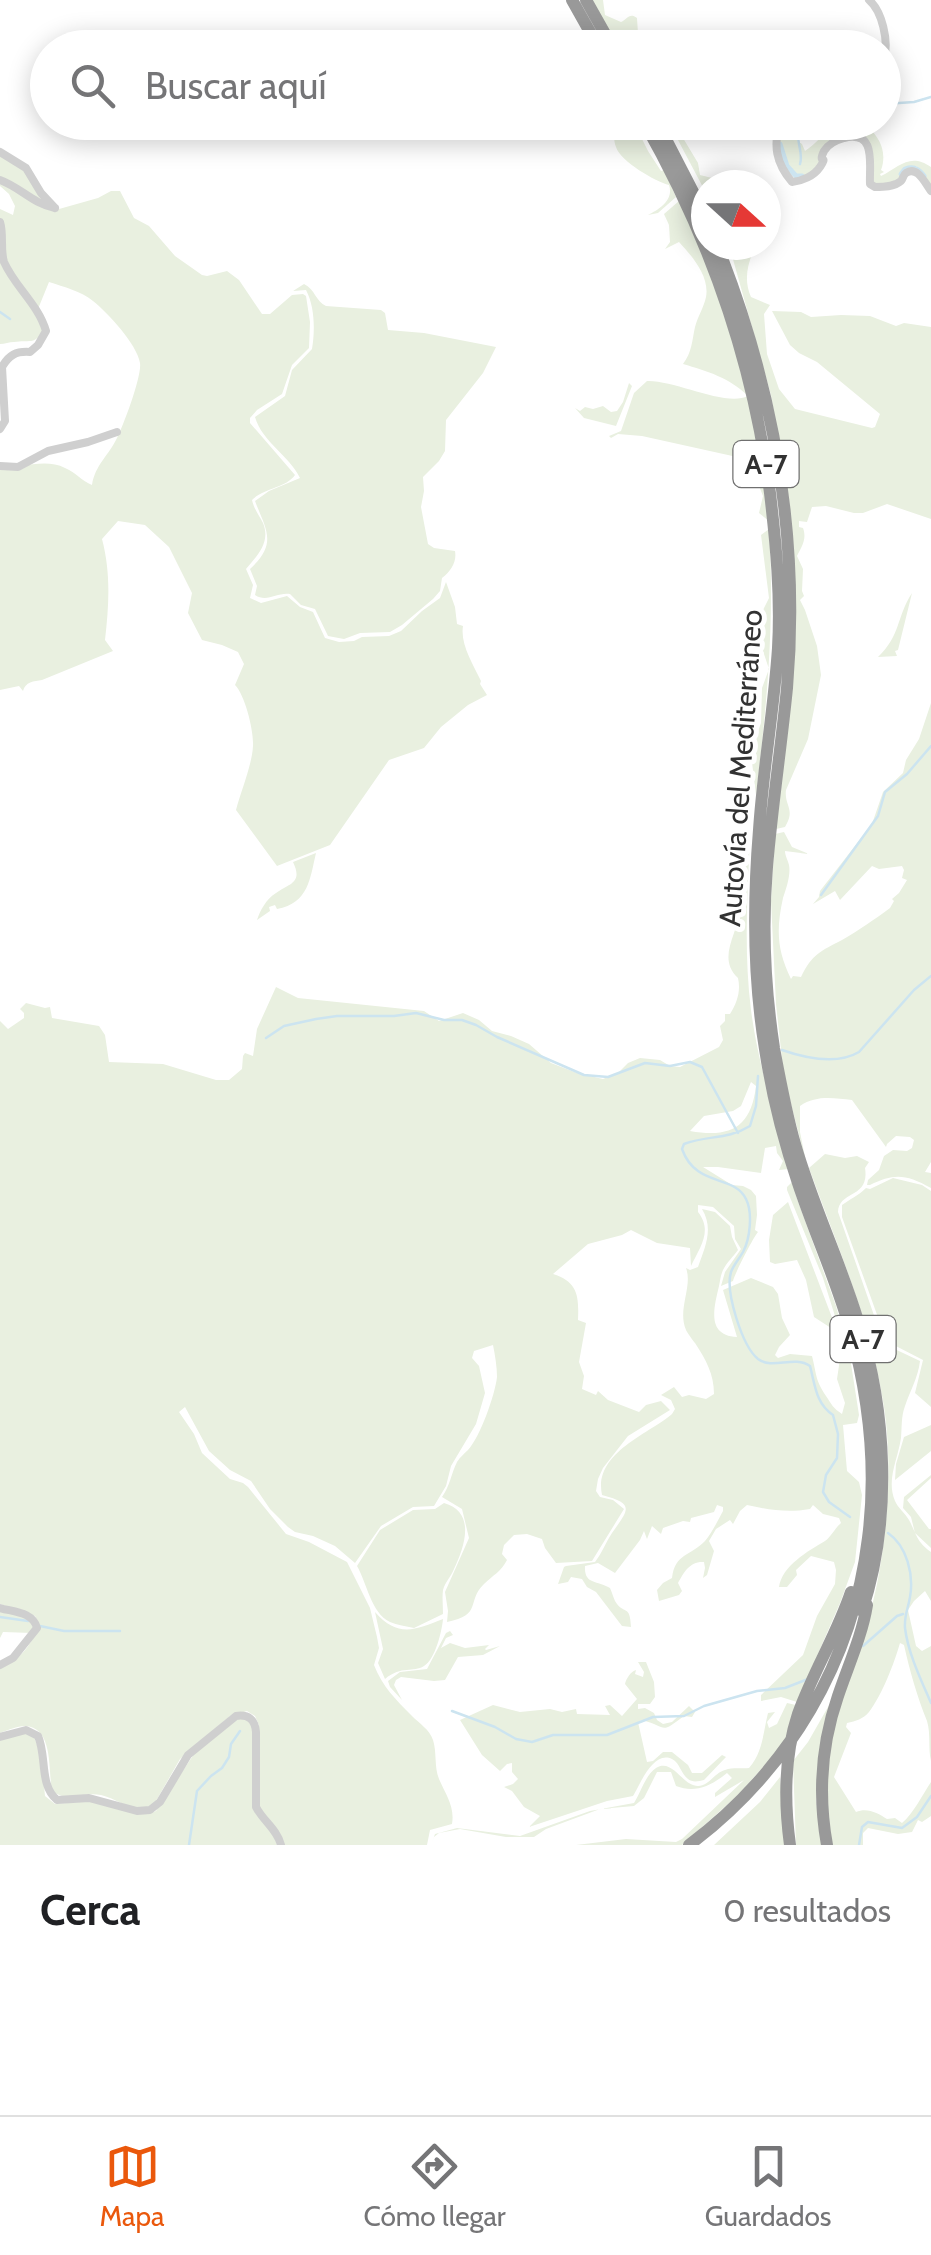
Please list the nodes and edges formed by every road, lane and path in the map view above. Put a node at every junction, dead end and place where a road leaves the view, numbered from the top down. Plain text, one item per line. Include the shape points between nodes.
1 (572, 0) edge
2 (586, 0) edge
3 (869, 0) edge
4 (589, 30) edge
5 (603, 30) edge
6 (882, 30) edge
7 (654, 140) edge
8 (666, 140) edge
9 (777, 140) edge
10 (838, 140) edge
11 (863, 140) edge
12 (0, 152) edge
13 (0, 180) edge
14 (691, 189) edge
15 (931, 191) edge
16 (0, 222) edge
17 (723, 260) edge
18 (0, 430) edge
19 (117, 432) dead end
20 (0, 466) edge
21 (769, 1047) junction
22 (803, 1182) junction
23 (873, 1501) junction
24 (866, 1565) junction
25 (870, 1588) junction
26 (0, 1608) edge
27 (0, 1665) edge
28 (0, 1737) edge
29 (781, 1762) junction
30 (281, 1845) edge
31 (689, 1845) edge
32 (703, 1845) edge
33 (790, 1845) edge
34 (826, 1845) edge

1 - 4 highway
2 - 5 highway
3 - 6 street via 878,7
7 - 21 highway, Autovía del Mediterráneo / A-7 via 725,296 755,403 775,536 778,643 754,921 758,998
8 - 14 highway
9 - 10 street via 775,150 792,182 811,176
11 - 15 street via 874,188 898,183 912,170
12 - 13 street via 26,168 55,208
16 - 18 street via 4,260 46,330 30,352 13,354 2,368
17 - 21 highway, Autovía del Mediterráneo / A-7 via 764,389 788,538 787,687 765,912
19 - 20 street via 48,451 18,467
21 - 22 highway, Autovía del Mediterráneo / A-7 via 778,1117
22 - 23 highway, Autovía del Mediterráneo / A-7 via 858,1361
22 - 23 highway, Autovía del Mediterráneo / A-7 via 860,1325 870,1368 881,1448
23 - 24 highway
24 - 25 highway
24 - 29 highway via 824,1687
24 - 33 highway via 794,1730 786,1786
25 - 29 highway via 838,1676 796,1749
25 - 34 highway via 826,1741
26 - 27 street via 27,1615 37,1628
28 - 30 street via 26,1730 38,1736 48,1791 57,1800 89,1798 144,1812 160,1802 195,1747 236,1716 249,1717 256,1732 256,1807
29 - 31 highway
29 - 32 highway via 746,1807

